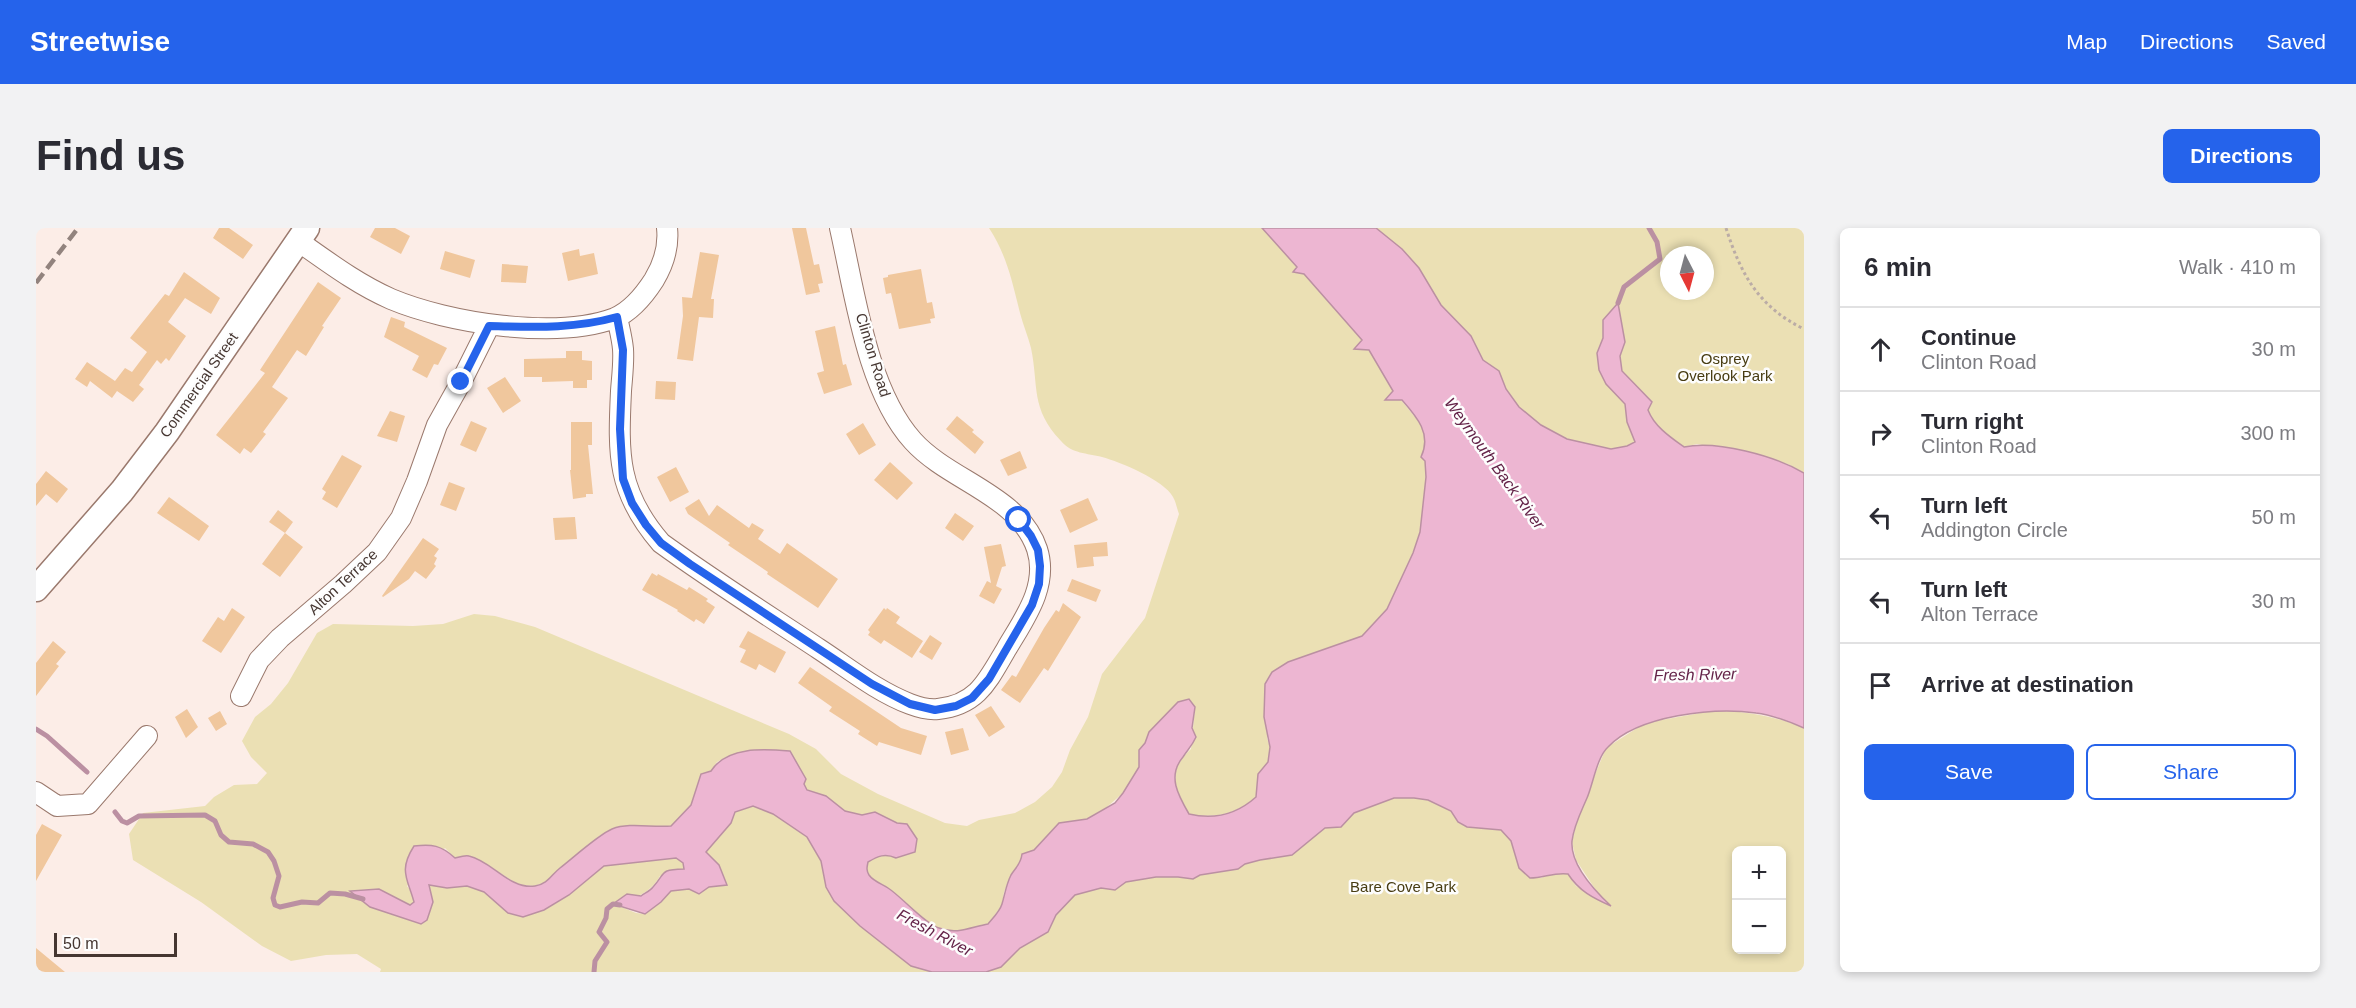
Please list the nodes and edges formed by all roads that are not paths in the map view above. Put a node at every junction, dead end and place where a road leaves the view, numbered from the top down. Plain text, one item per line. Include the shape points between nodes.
1 (667, 228) edge
2 (840, 228) edge
3 (302, 235) edge
4 (617, 317) junction
5 (489, 326) junction
6 (36, 589) edge
7 (241, 696) dead end
8 (147, 736) dead end
9 (36, 792) edge

1 - 4 street via 662,267 644,295
2 - 4 street, Clinton Road via 868,346 882,393 894,417 914,442 940,464 999,502 1019,520 1038,550 1039,584 1032,605 989,679 972,698 956,706 935,710 910,704 872,684 661,543 632,503 623,479 623,350
3 - 5 street via 357,282 392,299
3 - 6 main road, Commercial Street via 167,432 122,491
4 - 5 street via 588,325
5 - 7 street, Alton Terrace via 436,425 401,518 377,552 259,660
8 - 9 street via 88,804 57,806

